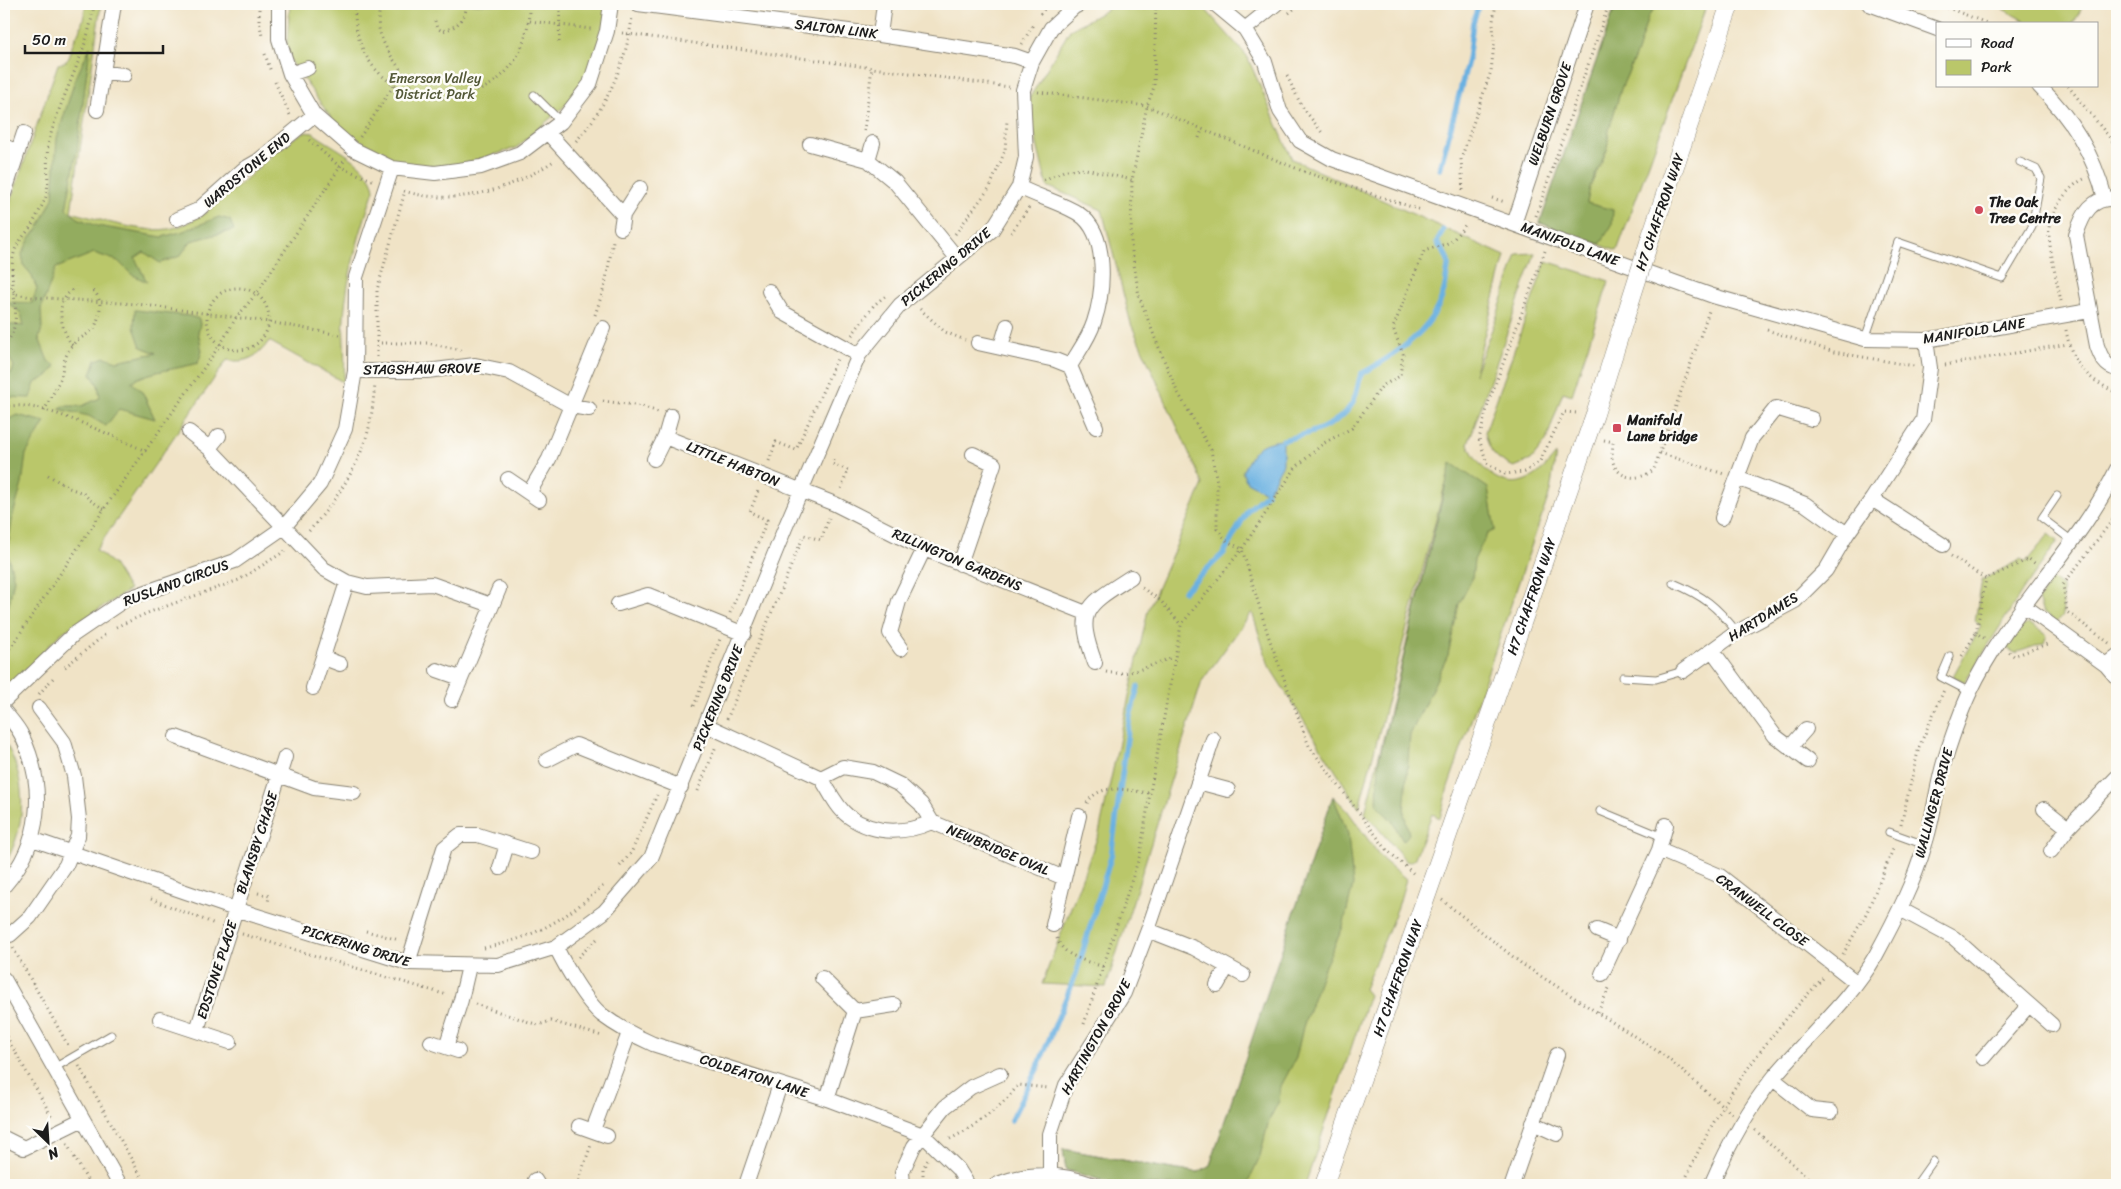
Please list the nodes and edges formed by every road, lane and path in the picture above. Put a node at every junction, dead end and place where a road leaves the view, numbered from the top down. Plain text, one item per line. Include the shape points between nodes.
1 (94, 4) edge
2 (114, 4) edge
3 (260, 4) edge
4 (280, 4) edge
5 (355, 4) edge
6 (382, 4) edge
7 (466, 4) edge
8 (529, 4) edge
9 (611, 4) edge
10 (884, 4) edge
11 (1080, 4) edge
12 (1156, 4) edge
13 (1215, 4) edge
14 (1276, 4) edge
15 (1300, 4) edge
16 (1496, 4) edge
17 (1587, 4) edge
18 (1609, 4) edge
19 (1730, 4) edge
20 (1868, 4) edge
21 (1938, 4) edge
22 (635, 8) edge
23 (560, 10) dead end
24 (1287, 14) dead end
25 (435, 21) dead end
26 (530, 21) junction
27 (1984, 22) edge
28 (559, 24) junction
29 (1244, 28) junction
30 (1936, 29) edge
31 (607, 31) junction
32 (630, 34) junction
33 (880, 35) junction
34 (559, 42) dead end
35 (1032, 62) junction
36 (872, 67) junction
37 (308, 68) dead end
38 (1284, 68) dead end
39 (398, 69) junction
40 (104, 73) junction
41 (290, 74) junction
42 (124, 75) dead end
43 (394, 85) junction
44 (2041, 88) edge
45 (2070, 88) edge
46 (1023, 90) junction
47 (416, 95) junction
48 (534, 95) dead end
49 (1147, 106) junction
50 (97, 110) dead end
51 (314, 115) junction
52 (561, 122) junction
53 (297, 128) junction
54 (1202, 130) junction
55 (548, 133) junction
56 (24, 134) dead end
57 (1199, 138) dead end
58 (1329, 140) dead end
59 (873, 143) joint
60 (810, 144) dead end
61 (4, 146) edge
62 (353, 149) junction
63 (2117, 151) edge
64 (18, 152) junction
65 (566, 152) junction
66 (868, 160) junction
67 (2020, 162) dead end
68 (340, 167) junction
69 (392, 168) junction
70 (1132, 180) junction
71 (386, 185) junction
72 (1454, 185) dead end
73 (1020, 187) junction
74 (640, 188) dead end
75 (1463, 188) junction
76 (405, 191) junction
77 (1472, 191) dead end
78 (4, 194) edge
79 (1037, 196) junction
80 (1491, 197) dead end
81 (2111, 199) edge
82 (1459, 206) junction
83 (1519, 207) junction
84 (1428, 212) dead end
85 (177, 219) dead end
86 (1456, 221) dead end
87 (622, 222) junction
88 (1466, 224) junction
89 (1514, 224) junction
90 (1474, 227) dead end
91 (1531, 230) junction
92 (1550, 236) junction
93 (1008, 238) dead end
94 (1536, 248) dead end
95 (1544, 251) junction
96 (1554, 254) dead end
97 (957, 258) junction
98 (4, 279) edge
99 (74, 289) dead end
100 (93, 290) dead end
101 (769, 291) dead end
102 (16, 294) junction
103 (256, 294) junction
104 (1713, 296) junction
105 (62, 300) junction
106 (101, 303) junction
107 (928, 304) dead end
108 (1700, 308) dead end
109 (920, 309) junction
110 (1710, 311) junction
111 (2089, 312) junction
112 (207, 314) junction
113 (913, 314) dead end
114 (1718, 314) dead end
115 (236, 318) junction
116 (269, 322) junction
117 (1007, 326) dead end
118 (603, 328) joint
119 (1763, 328) dead end
120 (354, 337) junction
121 (1865, 339) junction
122 (1926, 340) junction
123 (978, 343) joint
124 (2068, 344) dead end
125 (72, 345) junction
126 (220, 345) junction
127 (4, 346) edge
128 (1001, 346) junction
129 (859, 355) junction
130 (1070, 366) junction
131 (1930, 368) junction
132 (2117, 370) edge
133 (355, 371) junction
134 (378, 372) junction
135 (571, 406) junction
136 (6, 407) edge
137 (589, 409) dead end
138 (1106, 410) dead end
139 (44, 411) junction
140 (1595, 414) junction
141 (671, 416) dead end
142 (1812, 419) dead end
143 (189, 432) dead end
144 (219, 436) dead end
145 (1587, 436) junction
146 (666, 437) junction
147 (209, 448) junction
148 (146, 451) junction
149 (1660, 453) junction
150 (973, 454) dead end
151 (835, 456) dead end
152 (654, 459) dead end
153 (2117, 469) edge
154 (48, 475) dead end
155 (1737, 478) junction
156 (508, 479) dead end
157 (801, 491) junction
158 (2057, 496) dead end
159 (1872, 499) junction
160 (835, 504) junction
161 (104, 509) junction
162 (2117, 514) edge
163 (1722, 518) dead end
164 (284, 527) junction
165 (1847, 534) junction
166 (2071, 540) junction
167 (298, 542) junction
168 (1941, 544) joint
169 (924, 549) junction
170 (1242, 549) junction
171 (960, 564) junction
172 (2047, 572) junction
173 (1131, 577) joint
174 (347, 582) junction
175 (1673, 583) dead end
176 (2063, 585) junction
177 (499, 589) dead end
178 (618, 604) dead end
179 (491, 605) junction
180 (2022, 605) junction
181 (1086, 614) junction
182 (1181, 625) junction
183 (1737, 632) junction
184 (1976, 633) dead end
185 (744, 634) junction
186 (901, 649) dead end
187 (1712, 650) junction
188 (2114, 650) edge
189 (1174, 656) junction
190 (1950, 656) dead end
191 (4, 657) edge
192 (324, 658) junction
193 (1095, 663) joint
194 (340, 664) dead end
195 (2106, 665) junction
196 (437, 670) dead end
197 (1683, 671) joint
198 (1624, 677) dead end
199 (460, 678) junction
200 (2117, 678) edge
201 (1948, 681) junction
202 (313, 688) dead end
203 (1970, 692) junction
204 (452, 700) dead end
205 (4, 701) edge
206 (36, 704) joint
207 (4, 711) edge
208 (706, 725) junction
209 (1806, 728) dead end
210 (722, 732) junction
211 (176, 737) dead end
212 (1213, 739) dead end
213 (1790, 746) junction
214 (286, 757) dead end
215 (547, 760) dead end
216 (1808, 761) dead end
217 (278, 776) junction
218 (2117, 777) edge
219 (821, 778) junction
220 (665, 779) junction
221 (1198, 782) junction
222 (682, 787) junction
223 (1228, 790) dead end
224 (354, 793) dead end
225 (1150, 793) junction
226 (696, 794) dead end
227 (2044, 809) dead end
228 (1600, 811) dead end
229 (1079, 816) joint
230 (932, 822) junction
231 (2068, 828) junction
232 (1889, 832) dead end
233 (1898, 836) junction
234 (1663, 838) junction
235 (32, 839) junction
236 (507, 844) junction
237 (1925, 845) junction
238 (2051, 851) dead end
239 (71, 852) junction
240 (531, 852) dead end
241 (619, 867) dead end
242 (500, 868) dead end
243 (1416, 876) dead end
244 (1064, 878) junction
245 (608, 882) dead end
246 (4, 886) edge
247 (243, 888) junction
248 (1438, 896) dead end
249 (277, 907) dead end
250 (236, 909) junction
251 (1900, 910) junction
252 (1054, 925) dead end
253 (359, 929) dead end
254 (1148, 930) junction
255 (1597, 930) dead end
256 (604, 932) dead end
257 (10, 935) dead end
258 (1619, 939) junction
259 (413, 944) junction
260 (556, 947) junction
261 (480, 949) dead end
262 (1068, 953) dead end
263 (408, 963) junction
264 (469, 966) junction
265 (1836, 966) junction
266 (1104, 967) junction
267 (1226, 967) junction
268 (566, 968) junction
269 (1602, 974) joint
270 (1243, 975) dead end
271 (822, 978) dead end
272 (4, 979) edge
273 (1857, 983) junction
274 (1217, 985) dead end
275 (461, 1000) junction
276 (894, 1005) dead end
277 (2028, 1006) junction
278 (855, 1011) junction
279 (1598, 1012) junction
280 (160, 1019) dead end
281 (2052, 1025) dead end
282 (197, 1030) junction
283 (4, 1032) edge
284 (1080, 1032) dead end
285 (629, 1033) junction
286 (111, 1035) dead end
287 (230, 1042) dead end
288 (431, 1042) dead end
289 (1557, 1055) dead end
290 (1983, 1058) dead end
291 (53, 1068) junction
292 (1000, 1074) dead end
293 (1773, 1079) junction
294 (1055, 1080) dead end
295 (780, 1085) junction
296 (827, 1099) junction
297 (1721, 1106) junction
298 (1831, 1112) dead end
299 (82, 1119) junction
300 (1745, 1122) junction
301 (1533, 1123) junction
302 (586, 1128) junction
303 (60, 1132) junction
304 (1557, 1134) dead end
305 (924, 1135) junction
306 (607, 1136) dead end
307 (4, 1138) edge
308 (937, 1146) junction
309 (1933, 1161) dead end
310 (1050, 1176) junction
311 (1020, 1181) edge
312 (90, 1185) edge
313 (120, 1185) edge
314 (577, 1185) edge
315 (746, 1185) edge
316 (903, 1185) edge
317 (923, 1185) edge
318 (968, 1185) edge
319 (996, 1185) edge
320 (1094, 1185) edge
321 (1324, 1185) edge
322 (1512, 1185) edge
323 (1683, 1185) edge
324 (1711, 1185) edge
325 (1816, 1185) edge
326 (1916, 1185) edge

1 - 102 path via 90,29 48,143 45,199 15,249 11,268
2 - 40 street
3 - 53 path via 259,20 267,62 284,106
4 - 41 street via 279,39
5 - 43 path via 354,20 361,45 374,67
6 - 39 path via 378,14 379,32
7 - 25 path via 465,15 453,27 442,31
8 - 26 path
9 - 31 street
10 - 33 street
11 - 35 street, PICKERING DRIVE via 1051,28
12 - 49 path via 1154,87
13 - 29 street
14 - 29 street
15 - 24 path
16 - 75 path via 1491,71 1461,159
17 - 83 street, WELBURN GROVE
18 - 91 path
19 - 140 street, H7 CHAFFRON WAY, bridge
20 - 30 street
21 - 27 path
22 - 32 path
22 - 33 street, SALTON LINK
23 - 28 path
26 - 28 path
26 - 47 path via 523,46 510,68 490,85 467,96 442,99
28 - 31 path
28 - 34 path
29 - 82 street, MANIFOLD LANE via 1265,62 1280,111 1300,141 1332,159
31 - 32 path
31 - 52 street via 590,84
32 - 36 path
32 - 65 path via 605,100 586,131
33 - 35 street, SALTON LINK via 1015,56
35 - 46 street, PICKERING DRIVE
36 - 46 path
36 - 59 path via 864,132
37 - 41 street
38 - 58 path via 1301,105 1316,128
39 - 43 path
39 - 47 path via 409,80
40 - 42 street
40 - 50 street
41 - 51 street
43 - 47 path
43 - 62 path
44 - 81 street via 2062,109 2086,144
45 - 63 path
46 - 49 path
46 - 73 street, PICKERING DRIVE via 1026,157
48 - 52 lane
49 - 54 path
49 - 70 path
51 - 53 street, WARDSTONE END
51 - 62 street
52 - 55 street
53 - 68 path
53 - 85 street, WARDSTONE END via 198,210
54 - 57 path
54 - 84 path via 1305,172
55 - 65 street
55 - 69 street via 520,153 481,167 435,173
56 - 64 street
59 - 66 street
60 - 66 street
61 - 64 street
62 - 68 path
62 - 69 street
64 - 78 street
65 - 76 path via 511,185 469,196
65 - 87 street
66 - 97 street via 895,182
67 - 121 lane via 2036,169 2041,178 2032,228 2002,278 1898,242
68 - 71 path
68 - 103 path
69 - 71 street, RUSLAND CIRCUS
70 - 79 path via 1086,169 1066,170 1037,183
70 - 170 path via 1131,245 1139,296 1177,391 1210,450 1217,482 1217,529 1227,541
71 - 76 path
71 - 120 street, RUSLAND CIRCUS via 356,277
72 - 75 path
73 - 79 street
73 - 97 street, PICKERING DRIVE via 992,230
74 - 87 street
75 - 77 path
75 - 82 path
76 - 134 path via 377,290
79 - 93 path
79 - 130 street via 1080,215 1094,231 1102,258 1101,289 1094,323
80 - 83 path
81 - 111 street via 2091,207 2081,219 2076,235
82 - 89 street, MANIFOLD LANE
83 - 89 street, WELBURN GROVE
86 - 88 path
87 - 118 path via 614,238 605,285 593,320
88 - 90 path
88 - 170 path via 1451,242 1424,251 1393,328 1403,354 1400,376 1382,386 1352,428 1324,443 1296,467
89 - 91 street, MANIFOLD LANE
91 - 92 street, MANIFOLD LANE
92 - 95 path
92 - 104 street, MANIFOLD LANE
94 - 95 path
95 - 96 path
95 - 140 path via 1489,402 1479,439 1488,463 1505,474 1525,472 1540,461 1564,412
97 - 129 street, PICKERING DRIVE via 900,305
98 - 102 path
99 - 105 path
100 - 106 path
101 - 129 street via 782,312
102 - 105 path
102 - 127 path via 16,323
103 - 112 path via 236,288 226,290 211,304
103 - 115 path
103 - 116 path via 266,306
104 - 110 path
104 - 121 street, MANIFOLD LANE
105 - 106 path
105 - 125 path via 62,325
106 - 112 path via 137,304
106 - 125 path via 94,330
107 - 109 path
108 - 110 path
109 - 113 path
109 - 123 path via 945,332
110 - 114 path
110 - 149 path
111 - 122 street, MANIFOLD LANE
111 - 132 street via 2101,359
112 - 115 path
112 - 126 path via 209,331
115 - 116 path
115 - 126 path
116 - 120 path
116 - 126 path via 260,341 251,347 241,350
117 - 128 street
118 - 135 street
119 - 131 path via 1834,352
120 - 133 street, RUSLAND CIRCUS
121 - 122 street, MANIFOLD LANE
122 - 131 street, HARTDAMES
123 - 128 street
124 - 131 path
125 - 139 path via 64,361 61,378
126 - 148 path
128 - 130 street
129 - 157 street, PICKERING DRIVE
130 - 138 street via 1095,421
131 - 159 street, HARTDAMES via 1923,420
133 - 134 street, STAGSHAW GROVE
133 - 164 street, RUSLAND CIRCUS via 346,429 320,484
134 - 135 street, STAGSHAW GROVE via 427,371 475,365 509,372
134 - 167 path via 367,434 349,477 327,511
135 - 137 street, STAGSHAW GROVE
135 - 156 street via 534,496
136 - 139 path via 32,406
139 - 148 path via 79,422
140 - 145 street, H7 CHAFFRON WAY
141 - 146 street
142 - 155 street via 1776,408 1752,438
143 - 147 street
144 - 147 street
145 - 149 path via 1613,442 1612,460 1616,469 1636,478 1648,475 1654,469
145 - 321 street, H7 CHAFFRON WAY, bridge
146 - 152 street
146 - 157 street, LITTLE HABTON
147 - 164 street
148 - 161 path
149 - 155 path
150 - 171 street via 994,464
151 - 160 path via 832,464 848,470
153 - 166 street, WALLINGER DRIVE via 2104,497
154 - 161 path via 83,493
155 - 163 street
155 - 165 street via 1804,504
157 - 160 street, RILLINGTON GARDENS
157 - 185 street, PICKERING DRIVE
158 - 166 lane via 2042,518
159 - 165 street, HARTDAMES
159 - 168 street
160 - 169 street, RILLINGTON GARDENS
160 - 210 path via 821,540 804,535
161 - 191 path
162 - 176 path
164 - 167 street
164 - 205 street, RUSLAND CIRCUS via 235,561 126,599 73,634
165 - 183 street, HARTDAMES via 1826,570 1795,601
166 - 172 street, WALLINGER DRIVE
167 - 174 street via 324,569
167 - 206 path via 239,580 115,627 62,669
168 - 172 path via 1939,548 1986,579 2029,559
169 - 171 street, RILLINGTON GARDENS
169 - 186 street via 898,601 890,633
170 - 182 path
170 - 243 path via 1268,635 1308,746 1387,850
171 - 181 street, RILLINGTON GARDENS
172 - 176 path
172 - 180 street, WALLINGER DRIVE
173 - 181 street via 1097,598
173 - 182 path via 1160,600
174 - 179 street via 367,587 432,584
174 - 192 street
175 - 183 lane via 1699,594 1721,612
176 - 188 path via 2068,612
177 - 179 street
178 - 185 street via 648,595
179 - 199 street
180 - 195 street
180 - 203 street, WALLINGER DRIVE
181 - 193 street via 1085,637
182 - 189 path
183 - 187 street, HARTDAMES
184 - 201 path
185 - 208 street, PICKERING DRIVE
187 - 197 street, HARTDAMES
187 - 213 street via 1775,736
188 - 195 street
189 - 193 path via 1125,673 1104,671
189 - 225 path
190 - 201 lane via 1941,677
192 - 194 street
192 - 202 street
195 - 200 street
196 - 199 street
197 - 198 lane, HARTDAMES via 1656,679
199 - 204 street
201 - 203 lane
201 - 233 path via 1919,747
203 - 237 street, WALLINGER DRIVE via 1945,759
206 - 239 street via 64,742 74,776 79,819 78,836
207 - 235 street via 21,734 35,772 38,809
208 - 210 street
208 - 222 street, PICKERING DRIVE
209 - 213 street
210 - 219 street
210 - 226 path
211 - 217 street, BLANSBY CHASE
212 - 221 street, HARTINGTON GROVE
213 - 216 street
214 - 217 street, BLANSBY CHASE
215 - 220 street via 576,745
217 - 224 street, BLANSBY CHASE via 314,788
217 - 247 street, BLANSBY CHASE
218 - 231 street
219 - 230 street, NEWBRIDGE OVAL via 843,767 872,772 900,785 921,804
219 - 230 street, NEWBRIDGE OVAL via 835,802 848,815 867,826 892,832 912,830
220 - 222 street
220 - 241 path via 631,852
221 - 223 street
221 - 254 street, HARTINGTON GROVE
222 - 260 street, PICKERING DRIVE via 651,858 604,912
225 - 229 path via 1111,788 1092,795
225 - 266 path via 1140,855
227 - 231 street
228 - 234 lane
229 - 244 street, NEWBRIDGE OVAL
230 - 244 street, NEWBRIDGE OVAL
231 - 238 street
232 - 233 lane
233 - 237 lane
233 - 265 path via 1867,912
234 - 258 street
234 - 265 street, CRANWELL CLOSE via 1720,876
235 - 239 street, PICKERING DRIVE
235 - 246 street via 16,873
236 - 240 street
236 - 242 street
236 - 259 street via 478,835 460,835 444,848
237 - 251 street, WALLINGER DRIVE
239 - 250 street, PICKERING DRIVE
239 - 257 street via 66,865 30,917
244 - 252 street, NEWBRIDGE OVAL
245 - 261 path via 574,912 545,929
247 - 249 path via 269,896 268,905
247 - 250 street, BLANSBY CHASE
248 - 279 path via 1522,964
250 - 263 street, PICKERING DRIVE
250 - 282 street, EDSTONE PLACE
251 - 273 street, WALLINGER DRIVE
251 - 277 street via 1954,938
253 - 259 path
254 - 267 street via 1194,948
254 - 310 street, HARTINGTON GROVE via 1124,994 1066,1085 1050,1134
255 - 258 street
256 - 268 path
258 - 269 street
259 - 263 street
260 - 264 street, PICKERING DRIVE via 498,965
260 - 268 street, COLDEATON LANE
262 - 266 path
263 - 264 street, PICKERING DRIVE
264 - 275 street
265 - 273 street, CRANWELL CLOSE
265 - 297 path via 1783,1023
266 - 284 path
267 - 270 street
267 - 274 street
268 - 285 street, COLDEATON LANE via 601,1014
269 - 279 path via 1611,988
271 - 278 street
272 - 291 street
273 - 293 street, WALLINGER DRIVE
275 - 285 path via 538,1025 551,1020 609,1038
275 - 288 street via 452,1049
276 - 278 street
277 - 281 street
277 - 290 street
278 - 296 street
279 - 297 path via 1665,1056
280 - 282 street, EDSTONE PLACE
282 - 287 street, EDSTONE PLACE
283 - 303 path
285 - 295 street, COLDEATON LANE via 653,1044
285 - 302 street
286 - 291 lane
289 - 301 street
291 - 299 street
292 - 305 street via 971,1087 945,1107
293 - 298 street via 1812,1110
293 - 300 street, WALLINGER DRIVE
294 - 308 path via 1051,1088 1018,1085 969,1130
295 - 296 street, COLDEATON LANE
295 - 315 street
296 - 305 street, COLDEATON LANE
297 - 300 path
297 - 323 path
299 - 303 street
299 - 313 street
300 - 324 street, WALLINGER DRIVE
300 - 325 path
301 - 304 street
301 - 322 street
302 - 306 street
302 - 314 path via 593,1138
303 - 307 street via 24,1148
303 - 312 path
305 - 308 street, COLDEATON LANE
305 - 316 street via 914,1146 902,1172
308 - 317 path via 923,1168
308 - 318 street, COLDEATON LANE
309 - 326 lane
310 - 311 street
310 - 320 street
311 - 319 street

